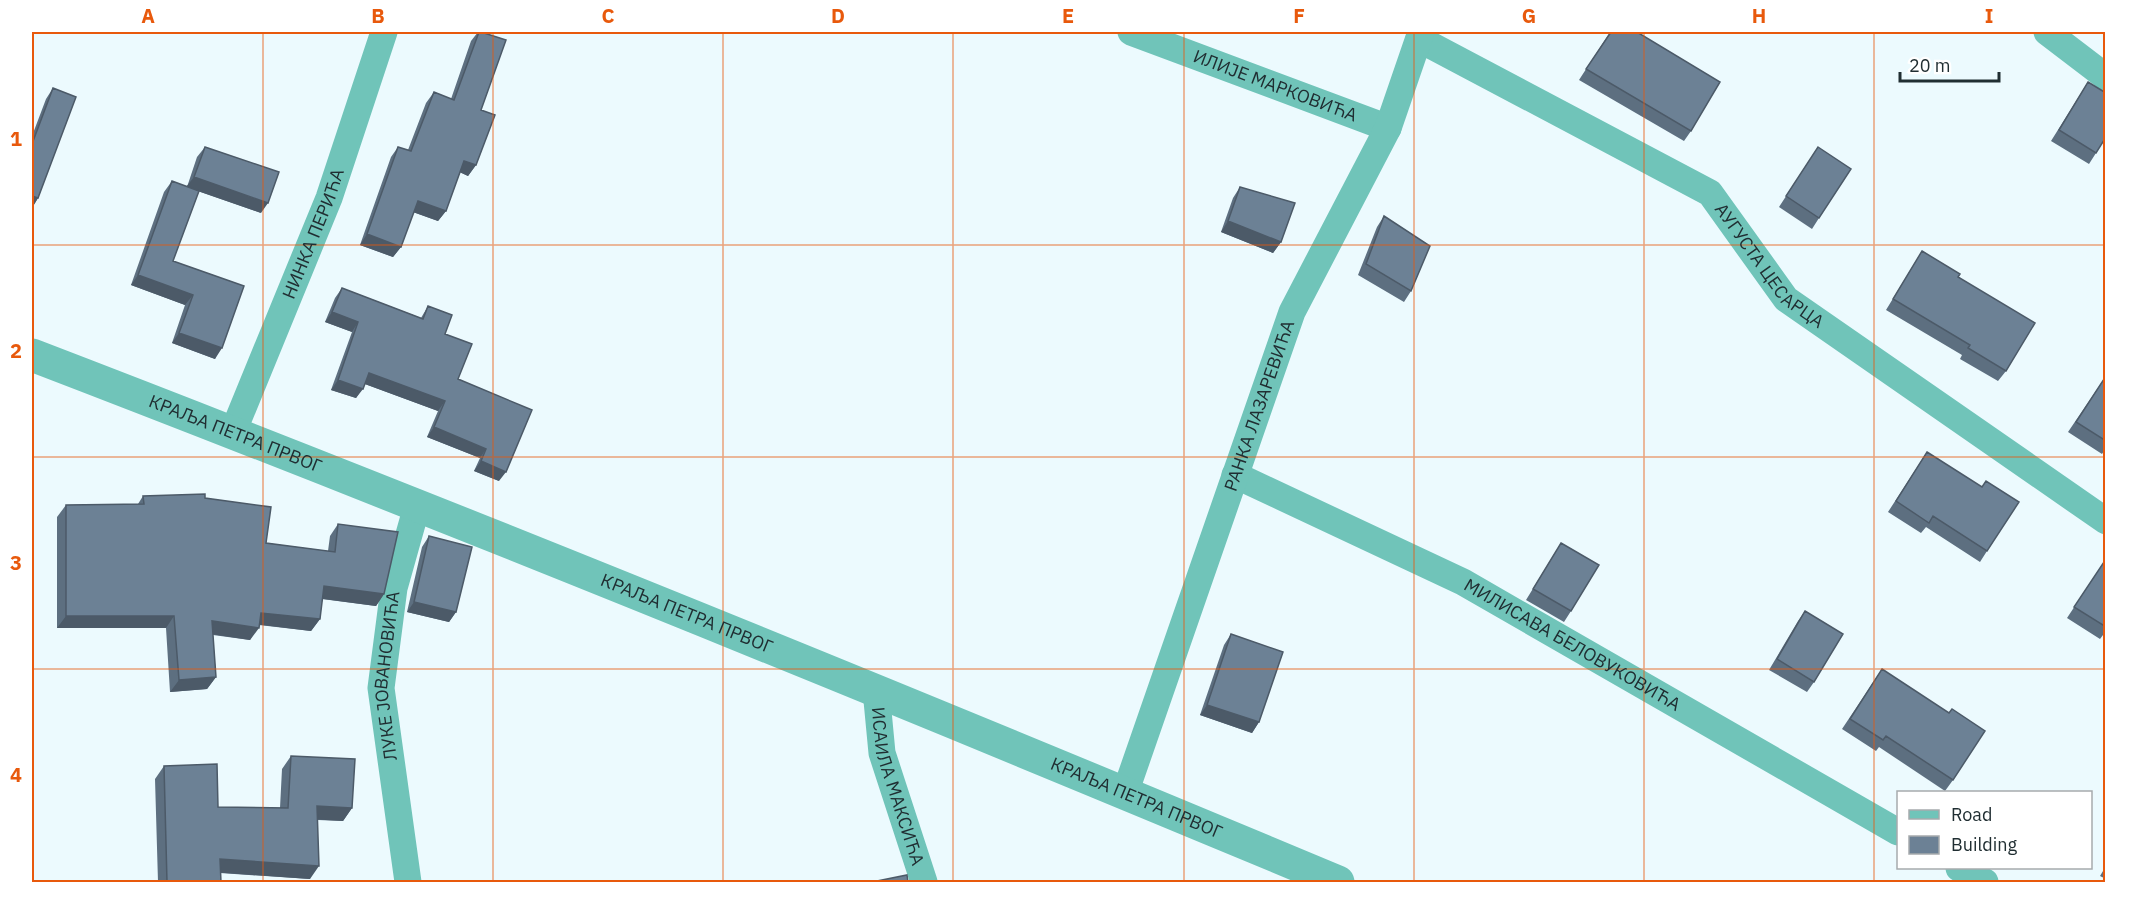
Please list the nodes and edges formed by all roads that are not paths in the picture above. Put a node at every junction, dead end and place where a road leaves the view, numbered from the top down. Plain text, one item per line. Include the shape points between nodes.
1 (384, 32) edge
2 (1131, 32) edge
3 (2047, 32) edge
4 (1420, 35) edge
5 (2106, 77) edge
6 (1388, 128) junction
7 (32, 355) edge
8 (233, 432) junction
9 (1235, 475) junction
10 (417, 506) junction
11 (2106, 521) edge
12 (876, 690) junction
13 (1125, 793) junction
14 (1897, 831) edge
15 (1962, 869) edge
16 (408, 882) edge
17 (924, 882) edge
18 (1338, 882) edge
19 (1985, 882) edge

1 - 8 street, НИНКА ПЕРИЋА via 329,198
2 - 6 street, ИЛИЈЕ МАРКОВИЋА
3 - 5 street
4 - 6 street, РАНКА ЛАЗАРЕВИЋА
4 - 11 street, АУГУСТА ЦЕСАРЦА via 1710,193 1786,299
6 - 9 street, РАНКА ЛАЗАРЕВИЋА via 1292,312
7 - 8 street, КРАЉА ПЕТРА ПРВОГ
8 - 10 street, КРАЉА ПЕТРА ПРВОГ
9 - 13 street, РАНКА ЛАЗАРЕВИЋА
9 - 14 street, МИЛИСАВА БЕЛОВУКОВИЋА via 1463,582
10 - 12 street, КРАЉА ПЕТРА ПРВОГ
10 - 16 street, ЛУКЕ ЈОВАНОВИЋА via 394,588 381,688
12 - 13 street, КРАЉА ПЕТРА ПРВОГ
12 - 17 street, ИСАИЛА МАКСИЋА via 882,753
13 - 18 street, КРАЉА ПЕТРА ПРВОГ
15 - 19 street

